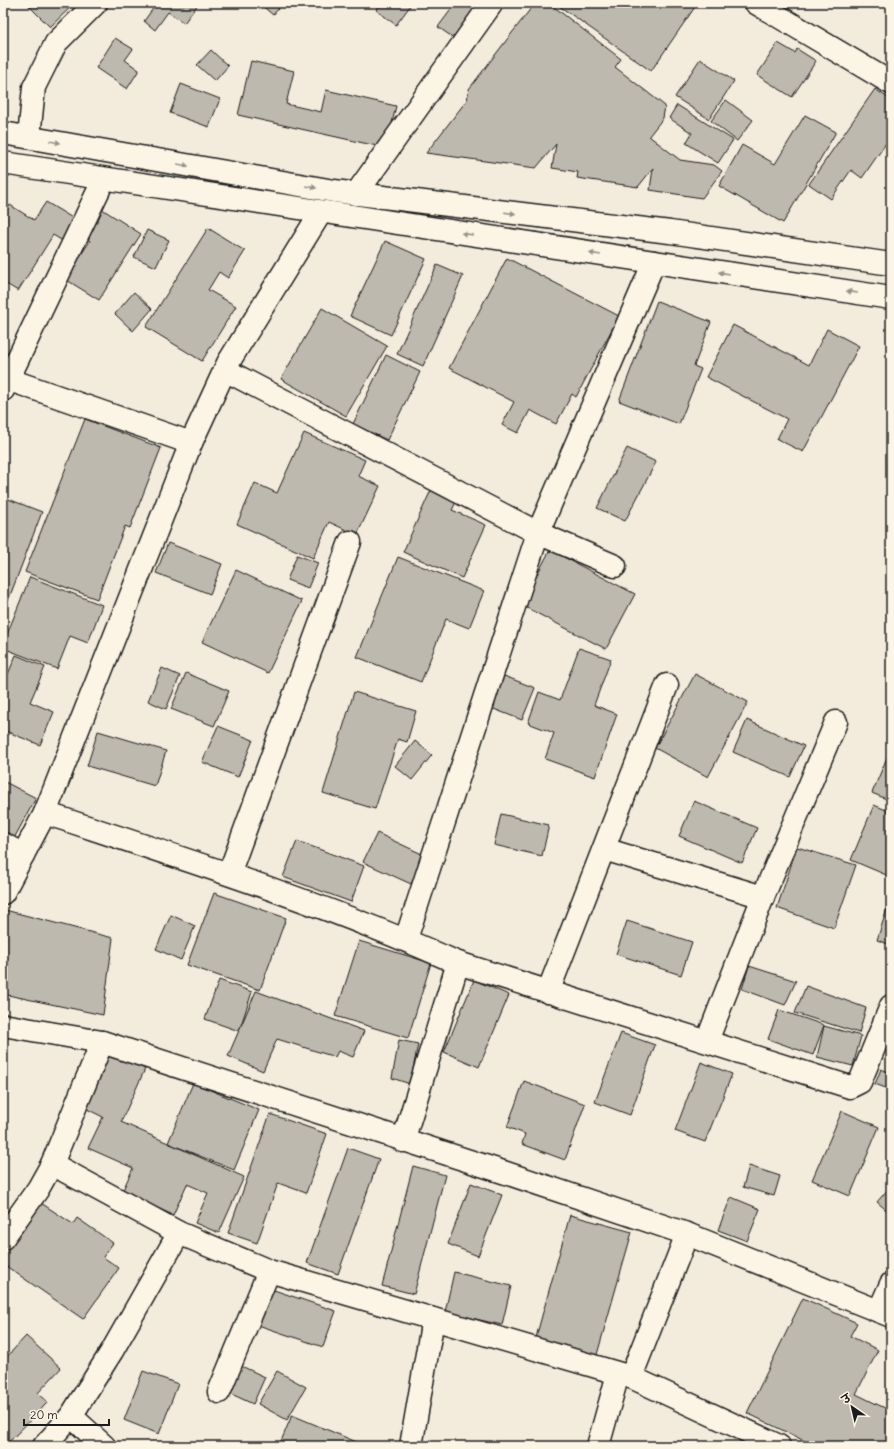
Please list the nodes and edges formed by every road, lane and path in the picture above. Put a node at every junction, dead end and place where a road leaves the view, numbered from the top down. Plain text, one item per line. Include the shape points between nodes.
1 (96, 3) edge
2 (492, 3) edge
3 (756, 3) edge
4 (891, 83) edge
5 (3, 134) edge
6 (29, 138) junction
7 (3, 162) edge
8 (104, 179) junction
9 (356, 194) junction
10 (321, 212) junction
11 (654, 262) junction
12 (891, 263) edge
13 (891, 298) edge
14 (225, 370) junction
15 (5, 384) edge
16 (190, 442) junction
17 (538, 533) junction
18 (350, 542) dead end
19 (615, 566) dead end
20 (667, 684) dead end
21 (836, 722) dead end
22 (45, 813) junction
23 (3, 844) edge
24 (604, 849) junction
25 (22, 855) junction
26 (229, 874) junction
27 (3, 893) edge
28 (763, 897) junction
29 (406, 940) junction
30 (458, 963) junction
31 (548, 992) junction
32 (891, 1006) edge
33 (3, 1025) edge
34 (707, 1041) junction
35 (102, 1042) junction
36 (402, 1141) junction
37 (52, 1164) junction
38 (179, 1233) junction
39 (687, 1234) junction
40 (3, 1238) edge
41 (269, 1271) junction
42 (891, 1284) edge
43 (885, 1314) edge
44 (433, 1319) junction
45 (625, 1376) junction
46 (219, 1392) dead end
47 (71, 1416) junction
48 (44, 1446) edge
49 (104, 1446) edge
50 (411, 1446) edge
51 (598, 1446) edge
52 (779, 1446) edge

1 - 6 street via 56,43 34,87
2 - 9 street
3 - 4 street
5 - 6 street
6 -> 9 street
7 - 8 street
8 - 10 street
8 - 15 street
9 -> 12 street via 670,232
11 -> 10 street
10 - 14 street
13 -> 11 street
11 - 17 street
14 - 16 street
14 - 17 street
15 - 16 street
16 - 22 street
17 - 19 street
17 - 29 street
18 - 26 street
20 - 24 street
21 - 28 street
22 - 25 street
22 - 26 street
23 - 25 street
24 - 28 street
24 - 31 street
25 - 27 street
26 - 29 street
28 - 34 street
29 - 30 street
30 - 31 street
30 - 36 street
31 - 34 street
32 - 34 street via 860,1082 850,1087
33 - 35 street
35 - 36 street
35 - 37 street
36 - 39 street
37 - 38 street
37 - 40 street via 38,1189
38 - 41 street
38 - 47 street via 112,1351
39 - 43 street
39 - 45 street
41 - 44 street
41 - 46 street
42 - 43 street
44 - 45 street
44 - 50 street
45 - 51 street
45 - 52 street
47 - 48 street
47 - 49 street

